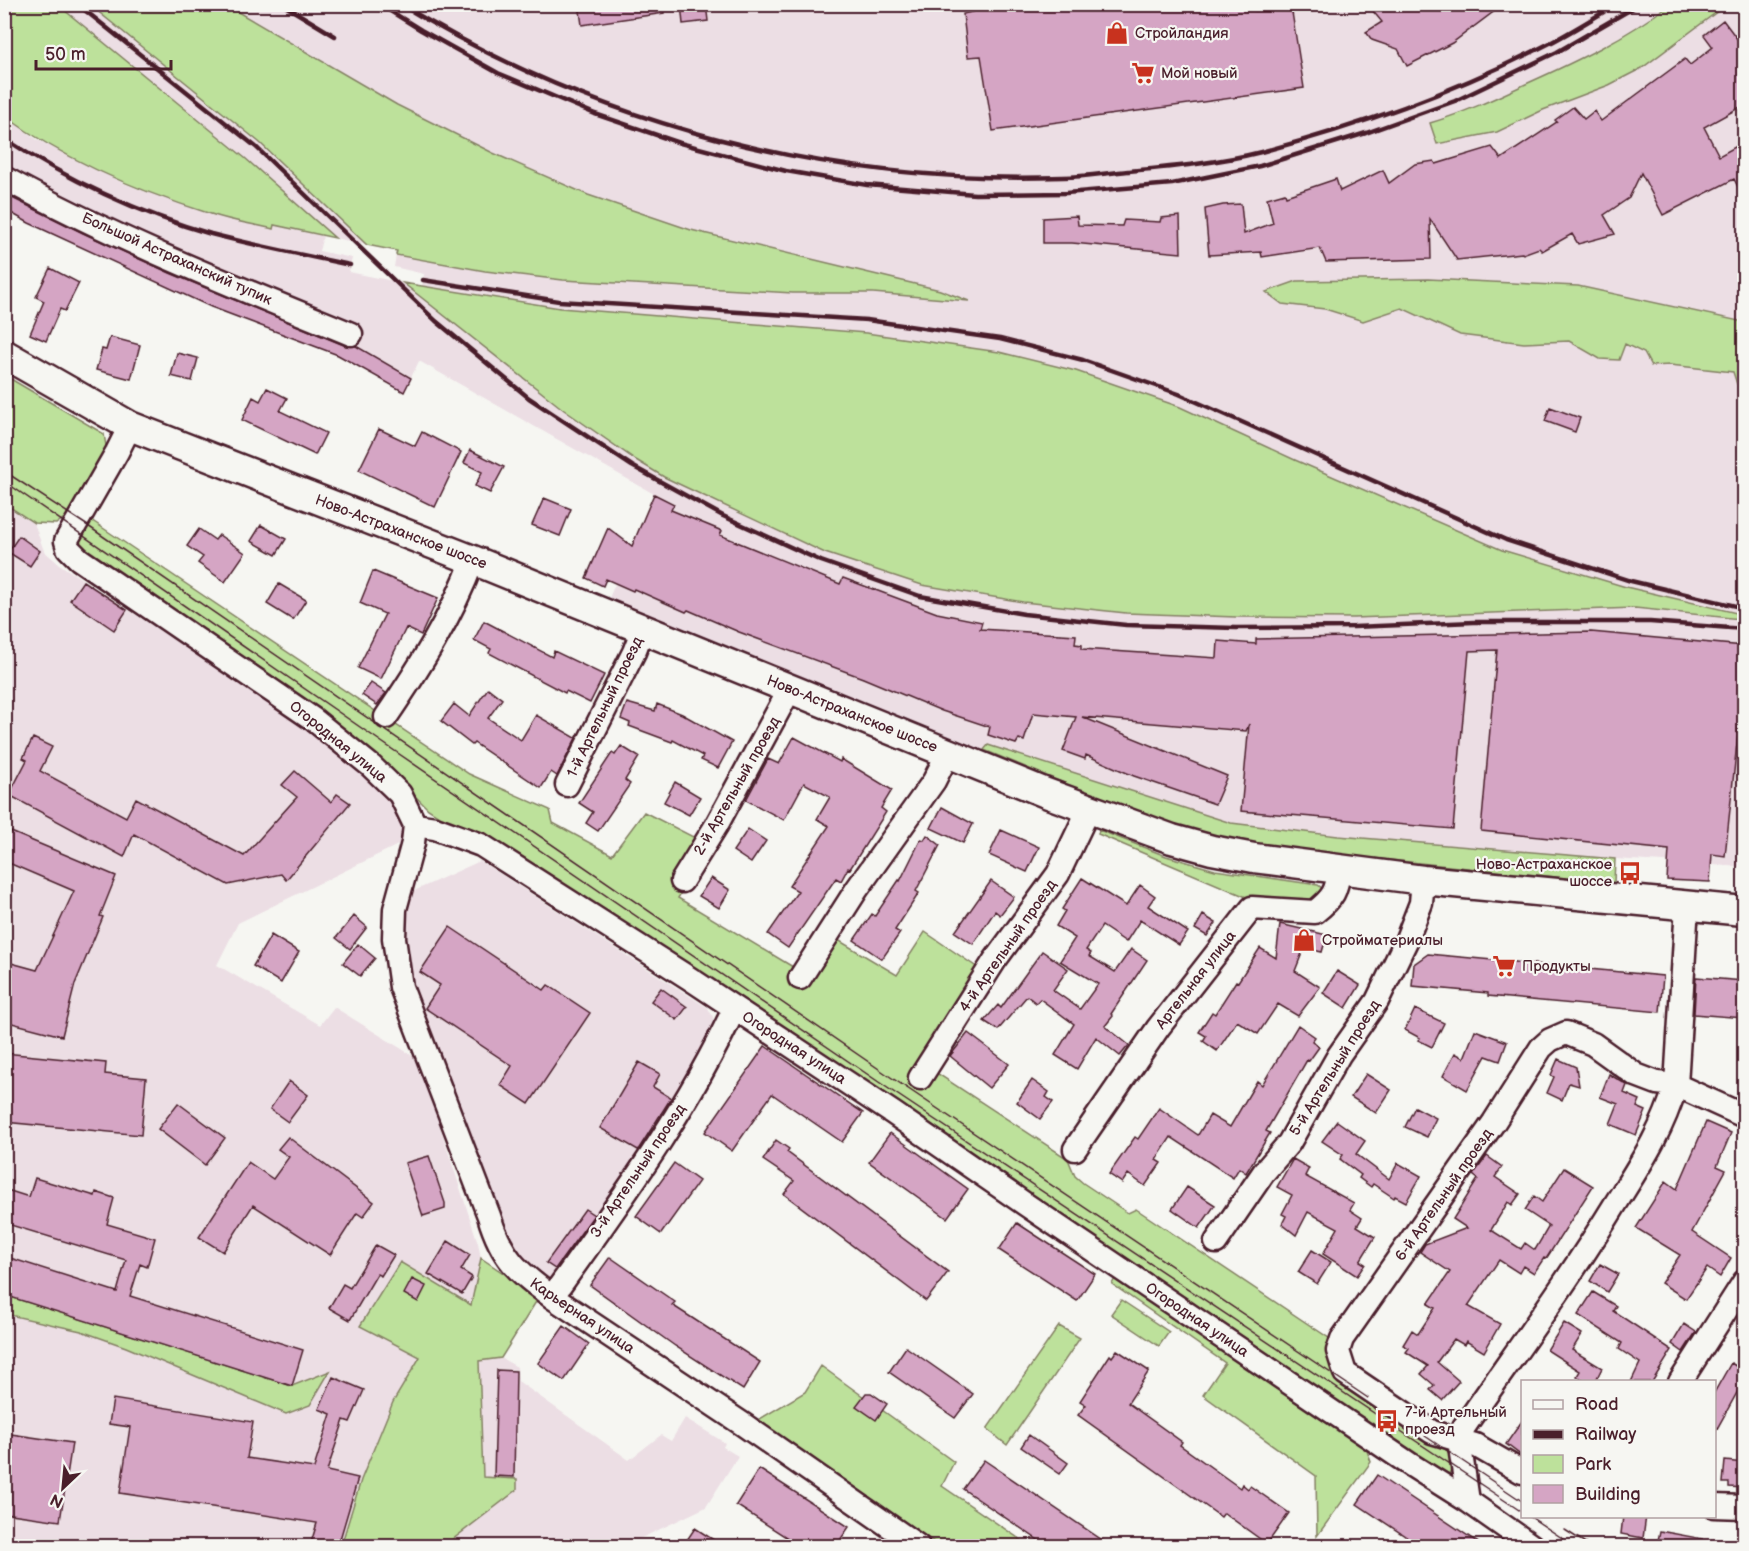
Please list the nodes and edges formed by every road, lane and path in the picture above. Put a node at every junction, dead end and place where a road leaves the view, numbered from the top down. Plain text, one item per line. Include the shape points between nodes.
1 (4, 178) edge
2 (351, 334) dead end
3 (4, 354) edge
4 (130, 426) junction
5 (473, 560) junction
6 (643, 629) junction
7 (790, 689) junction
8 (386, 717) dead end
9 (948, 753) junction
10 (567, 785) dead end
11 (1089, 810) junction
12 (414, 825) junction
13 (1340, 868) junction
14 (1423, 880) junction
15 (682, 881) dead end
16 (1687, 905) junction
17 (1744, 911) edge
18 (800, 978) dead end
19 (734, 1009) junction
20 (920, 1078) dead end
21 (1676, 1085) junction
22 (1744, 1116) edge
23 (1075, 1149) dead end
24 (1216, 1242) dead end
25 (1744, 1282) edge
26 (552, 1297) junction
27 (1681, 1380) edge
28 (1460, 1440) junction
29 (1521, 1471) edge
30 (1468, 1501) junction
31 (1716, 1506) edge
32 (1744, 1507) edge
33 (918, 1546) edge
34 (1532, 1546) edge

1 - 2 street, Большой Астраханский тупик via 212,276
3 - 4 main road, Ново-Астраханское шоссе
4 - 5 main road, Ново-Астраханское шоссе
4 - 12 street, Огородная улица via 66,541 68,548 313,719 400,795
5 - 6 main road, Ново-Астраханское шоссе
5 - 8 street via 462,591 419,669
6 - 7 main road, Ново-Астраханское шоссе
6 - 10 street, 1-й Артельный проезд
7 - 9 main road, Ново-Астраханское шоссе
7 - 15 street, 2-й Артельный проезд
9 - 11 main road, Ново-Астраханское шоссе
9 - 18 street via 934,781
11 - 13 main road, Ново-Астраханское шоссе via 1212,850
11 - 20 street, 4-й Артельный проезд via 1058,874 994,960
12 - 19 street, Огородная улица via 435,828 481,845
12 - 26 street, Карьерная улица via 395,909 394,938 401,987 497,1240 507,1258
13 - 14 main road, Ново-Астраханское шоссе
13 - 23 street, Артельная улица via 1336,889 1315,912 1252,908 1152,1036
14 - 16 main road, Ново-Астраханское шоссе
14 - 24 street, 5-й Артельный проезд via 1421,903 1377,1001 1339,1055 1288,1143
16 - 17 main road, Ново-Астраханское шоссе
16 - 21 street
19 - 26 street, 3-й Артельный проезд via 665,1137
19 - 30 street, Огородная улица
21 - 22 street
21 - 28 street via 1646,1154 1594,1239 1464,1427
21 - 28 street, 6-й Артельный проезд via 1636,1075 1593,1044 1566,1033 1550,1040 1540,1048 1494,1122 1342,1339 1338,1351 1345,1374 1432,1432
25 - 27 street
26 - 33 street, Карьерная улица
28 - 29 street
28 - 30 street
30 - 34 street, Огородная улица
31 - 32 street

